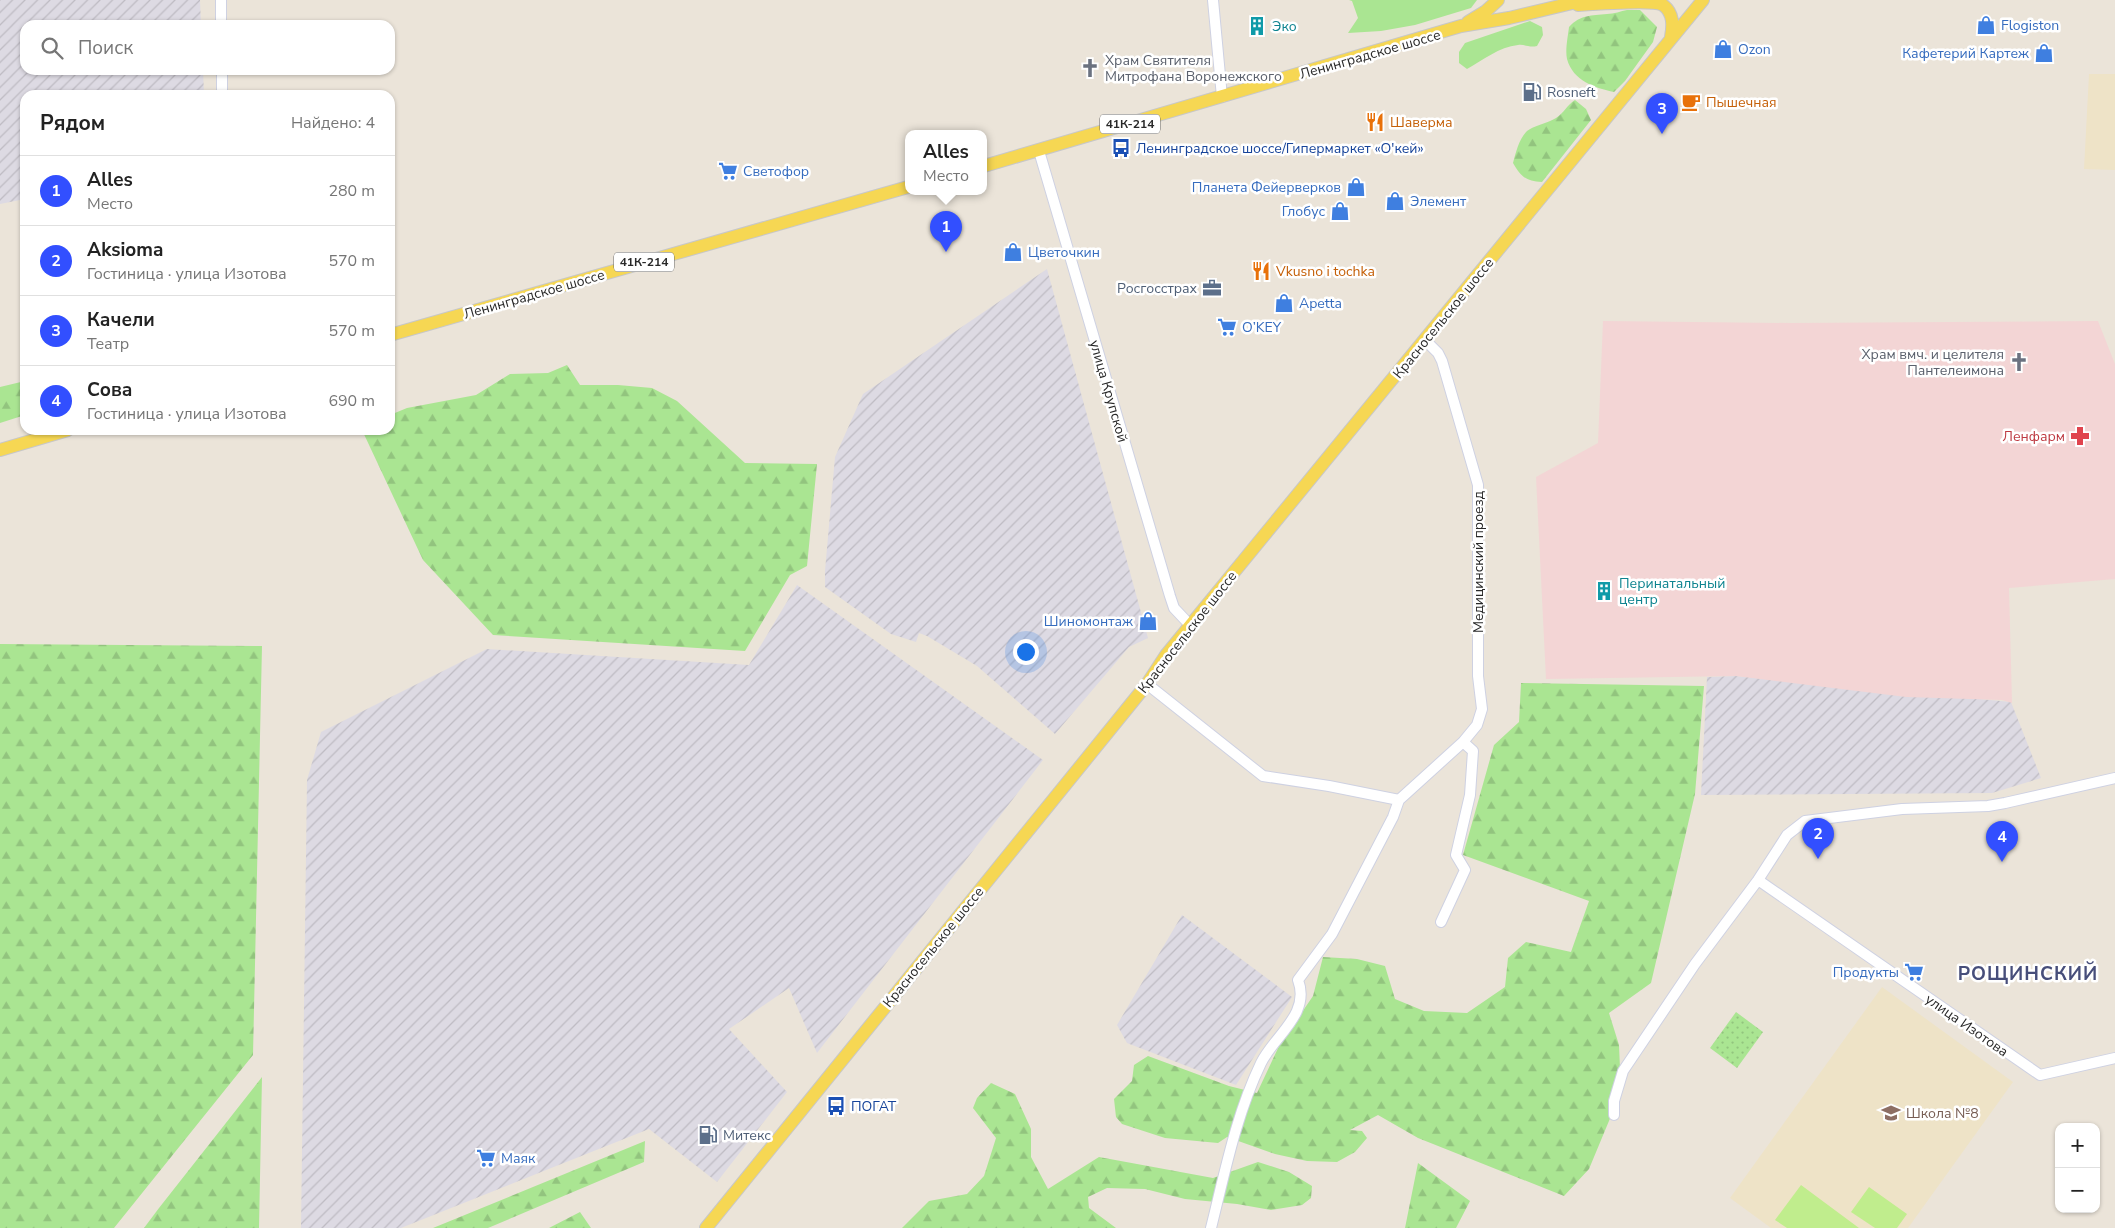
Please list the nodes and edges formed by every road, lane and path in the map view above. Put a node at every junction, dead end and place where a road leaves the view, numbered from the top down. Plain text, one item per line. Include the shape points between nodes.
1 (221, 0) edge
2 (1213, 0) edge
3 (1498, 0) edge
4 (1585, 0) edge
5 (1703, 0) edge
6 (1558, 5) junction
7 (221, 20) edge
8 (1461, 26) junction
9 (1672, 37) junction
10 (222, 75) edge
11 (222, 90) edge
12 (1222, 97) junction
13 (1038, 151) junction
14 (987, 165) edge
15 (905, 188) edge
16 (395, 334) edge
17 (1426, 340) junction
18 (51, 435) edge
19 (0, 450) edge
20 (1190, 625) junction
21 (1147, 684) junction
22 (1462, 742) junction
23 (2115, 778) edge
24 (1399, 800) junction
25 (1758, 880) junction
26 (1441, 922) dead end
27 (2115, 1058) edge
28 (1614, 1115) dead end
29 (706, 1228) edge
30 (1211, 1228) edge

1 - 7 street
2 - 12 street
3 - 8 main road
4 - 6 main road, Ленинградское шоссе / 41К-214
5 - 9 main road, Красносельское шоссе
6 - 8 main road, Ленинградское шоссе / 41К-214
6 - 9 main road via 1662,4 1670,12
8 - 12 main road, Ленинградское шоссе / 41К-214
9 - 17 main road, Красносельское шоссе
10 - 11 street
12 - 13 main road, Ленинградское шоссе / 41К-214
13 - 14 main road, Ленинградское шоссе / 41К-214
13 - 20 street, улица Крупской via 1170,596 1174,608
15 - 16 main road, Ленинградское шоссе / 41К-214
17 - 20 main road, Красносельское шоссе
17 - 22 street, Медицинский проезд via 1442,361 1478,485 1478,676 1482,708 1477,725
18 - 19 main road
20 - 21 main road, Красносельское шоссе
21 - 24 street via 1263,776
21 - 29 main road, Красносельское шоссе
22 - 24 street, Медицинский проезд
22 - 26 street via 1473,751 1470,795 1456,855 1465,870
23 - 25 street via 1988,806 1902,809 1805,821 1787,835
24 - 30 street via 1332,934 1298,980 1301,988 1298,1012 1262,1061 1239,1120
25 - 27 street, улица Изотова via 2040,1075
25 - 28 street via 1695,964 1623,1071 1614,1101

